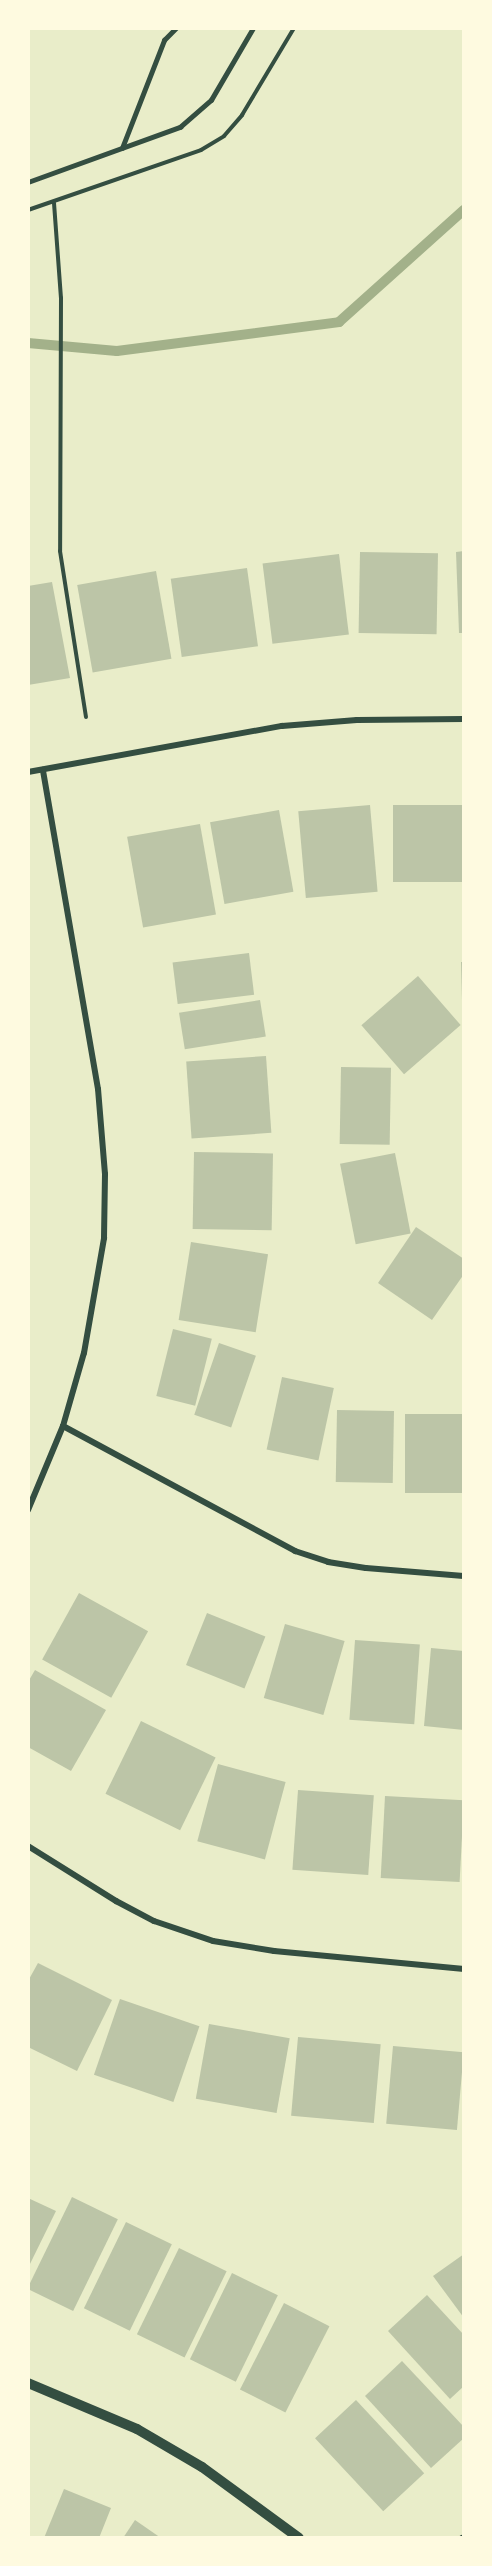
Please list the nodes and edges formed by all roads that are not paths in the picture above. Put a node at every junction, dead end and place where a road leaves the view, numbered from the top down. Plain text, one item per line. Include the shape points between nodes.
1 (176, 28) edge
2 (253, 28) edge
3 (122, 148) junction
4 (28, 182) edge
5 (464, 719) edge
6 (43, 770) junction
7 (28, 772) edge
8 (63, 1426) junction
9 (28, 1510) edge
10 (464, 1576) edge
11 (28, 1846) edge
12 (464, 1969) edge
13 (28, 2383) edge
14 (300, 2538) edge

1 - 3 lane via 165,40
2 - 3 lane via 211,100 180,127
3 - 4 lane
5 - 6 street via 357,720 282,726 189,740
6 - 7 street
6 - 8 street via 98,1089 105,1174 104,1238 96,1296
8 - 9 street
8 - 10 street via 296,1551 328,1562 366,1568
11 - 12 street via 116,1902 154,1921 213,1941 274,1951
13 - 14 street via 136,2429 202,2467

